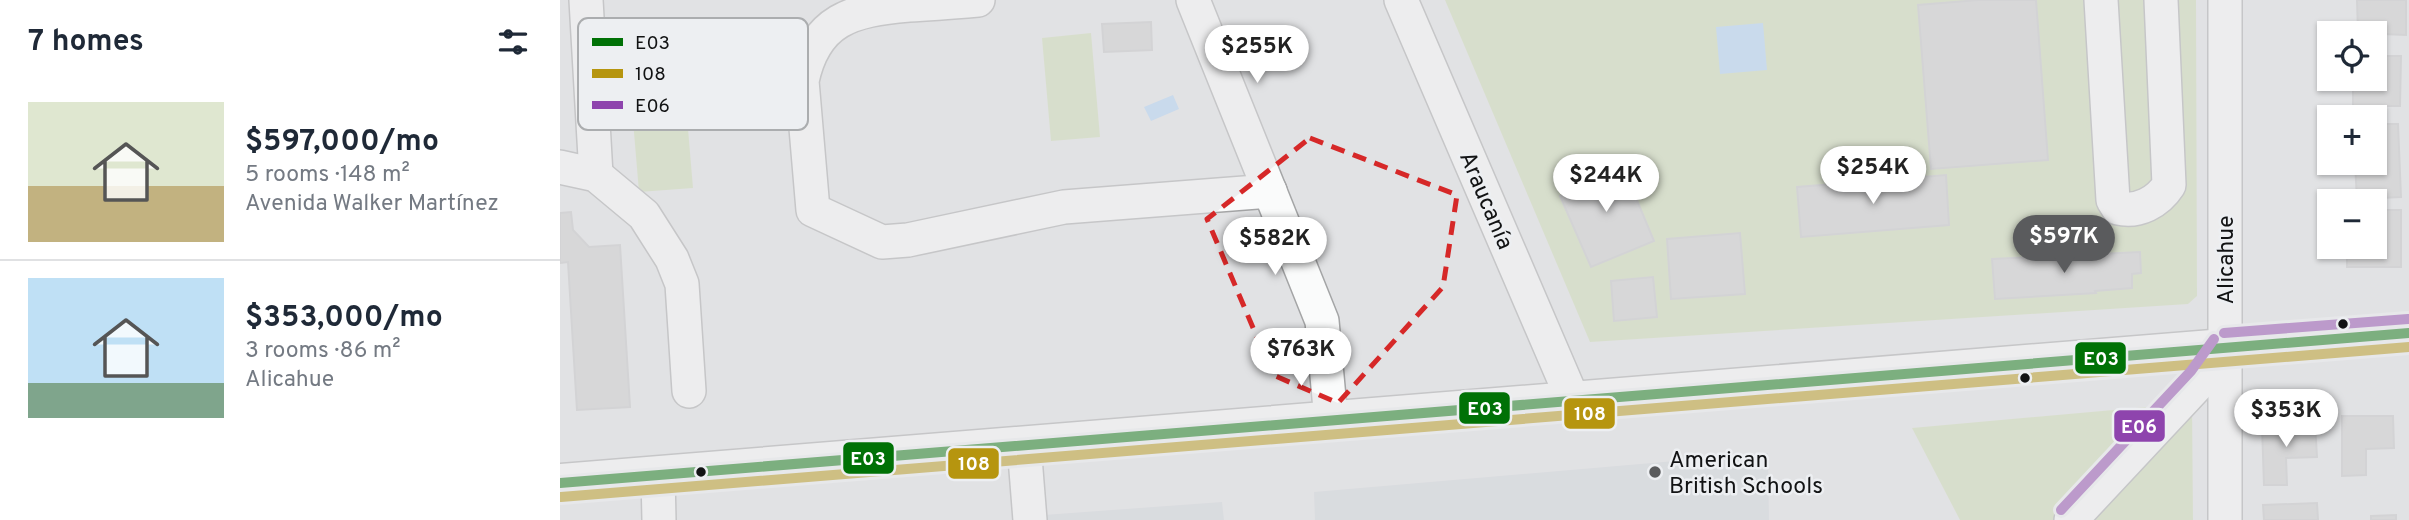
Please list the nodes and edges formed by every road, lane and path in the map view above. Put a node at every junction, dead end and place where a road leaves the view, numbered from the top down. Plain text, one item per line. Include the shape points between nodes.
1 (586, 0) edge
2 (978, 0) edge
3 (1193, 0) edge
4 (1401, 0) edge
5 (2101, 0) edge
6 (2161, 0) edge
7 (2225, 0) edge
8 (587, 18) edge
9 (808, 59) edge
10 (593, 130) edge
11 (806, 130) edge
12 (560, 167) edge
13 (596, 175) junction
14 (1270, 191) junction
15 (2409, 333) edge
16 (2225, 347) junction
17 (689, 391) dead end
18 (1573, 400) junction
19 (1331, 421) junction
20 (1024, 446) junction
21 (658, 475) junction
22 (560, 483) edge
23 (659, 520) edge
24 (1030, 520) edge
25 (2071, 520) edge
26 (2225, 520) edge

1 - 8 street
2 - 9 street via 855,13 825,32
3 - 14 street
4 - 18 street, Araucanía
5 - 6 street via 2113,200 2126,210 2154,201 2169,184
7 - 16 street, Alicahue
10 - 13 street
11 - 14 street via 813,210 882,242 1063,207
12 - 13 street
13 - 17 street via 644,215 677,271 682,284
14 - 19 street via 1322,321
15 - 16 main road
16 - 18 main road
16 - 25 street via 2202,380
16 - 26 street, Alicahue
18 - 19 main road
19 - 20 main road
20 - 21 main road
20 - 24 street
21 - 22 main road
21 - 23 street

